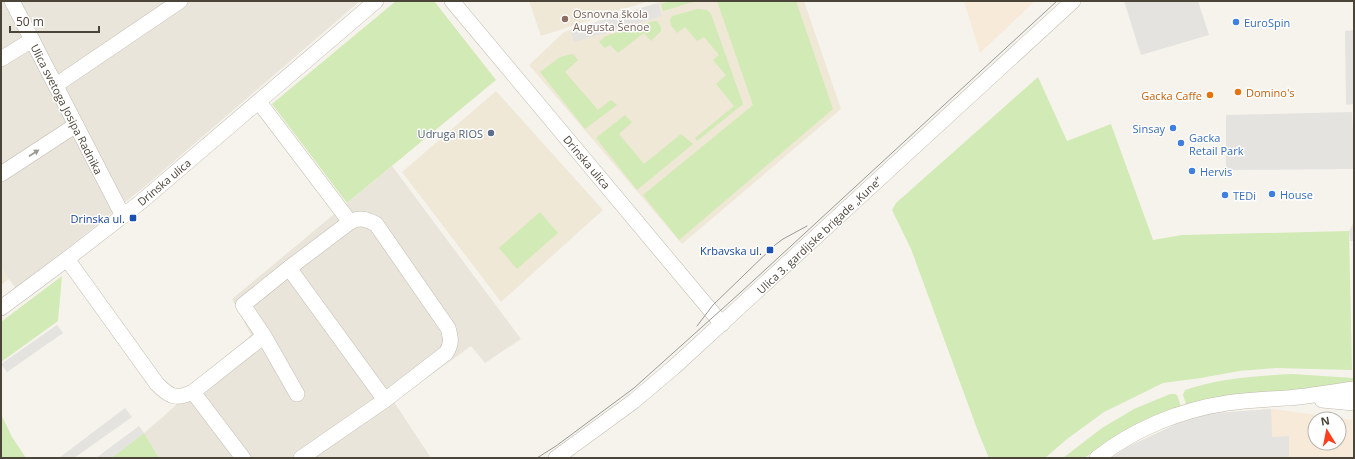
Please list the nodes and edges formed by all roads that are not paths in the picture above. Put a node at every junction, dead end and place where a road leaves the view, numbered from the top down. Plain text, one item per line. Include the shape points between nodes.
1 (12, 1) edge
2 (180, 1) edge
3 (376, 1) edge
4 (452, 1) edge
5 (1073, 1) edge
6 (1063, 6) edge
7 (32, 40) junction
8 (1, 59) edge
9 (56, 86) junction
10 (259, 102) junction
11 (76, 125) junction
12 (1, 174) edge
13 (123, 216) junction
14 (350, 222) junction
15 (67, 259) junction
16 (289, 268) junction
17 (1, 308) edge
18 (722, 324) junction
19 (264, 336) junction
20 (1354, 389) edge
21 (193, 392) junction
22 (297, 394) dead end
23 (1289, 398) junction
24 (385, 400) junction
25 (1354, 402) edge
26 (243, 458) edge
27 (301, 458) edge
28 (556, 458) edge
29 (1097, 458) edge

1 - 7 street, Ulica svetoga Josipa Radnika
2 - 9 street
3 - 10 street, Drinska ulica
4 - 18 street, Drinska ulica
5 - 6 street, Ulica 3. gardijske brigade „Kune“
6 - 18 street, Ulica 3. gardijske brigade „Kune“
7 - 8 street
7 - 9 street, Ulica svetoga Josipa Radnika
9 - 11 street, Ulica svetoga Josipa Radnika
10 - 13 street, Drinska ulica
10 - 14 street
12 -> 11 street
11 - 13 street, Ulica svetoga Josipa Radnika
13 - 15 street, Drinska ulica
14 - 16 street
14 - 24 street via 367,219 376,224 448,328 451,338 446,353
15 - 17 street, Drinska ulica
15 - 21 street via 157,384 171,396 179,397
16 - 19 street via 243,305
16 - 24 street
18 - 28 street, Ulica 3. gardijske brigade „Kune“ via 634,401
19 - 21 street
19 - 22 street
20 - 23 street
21 - 26 street
23 - 25 street
23 - 29 street via 1226,403 1186,413 1125,438
24 - 27 street

